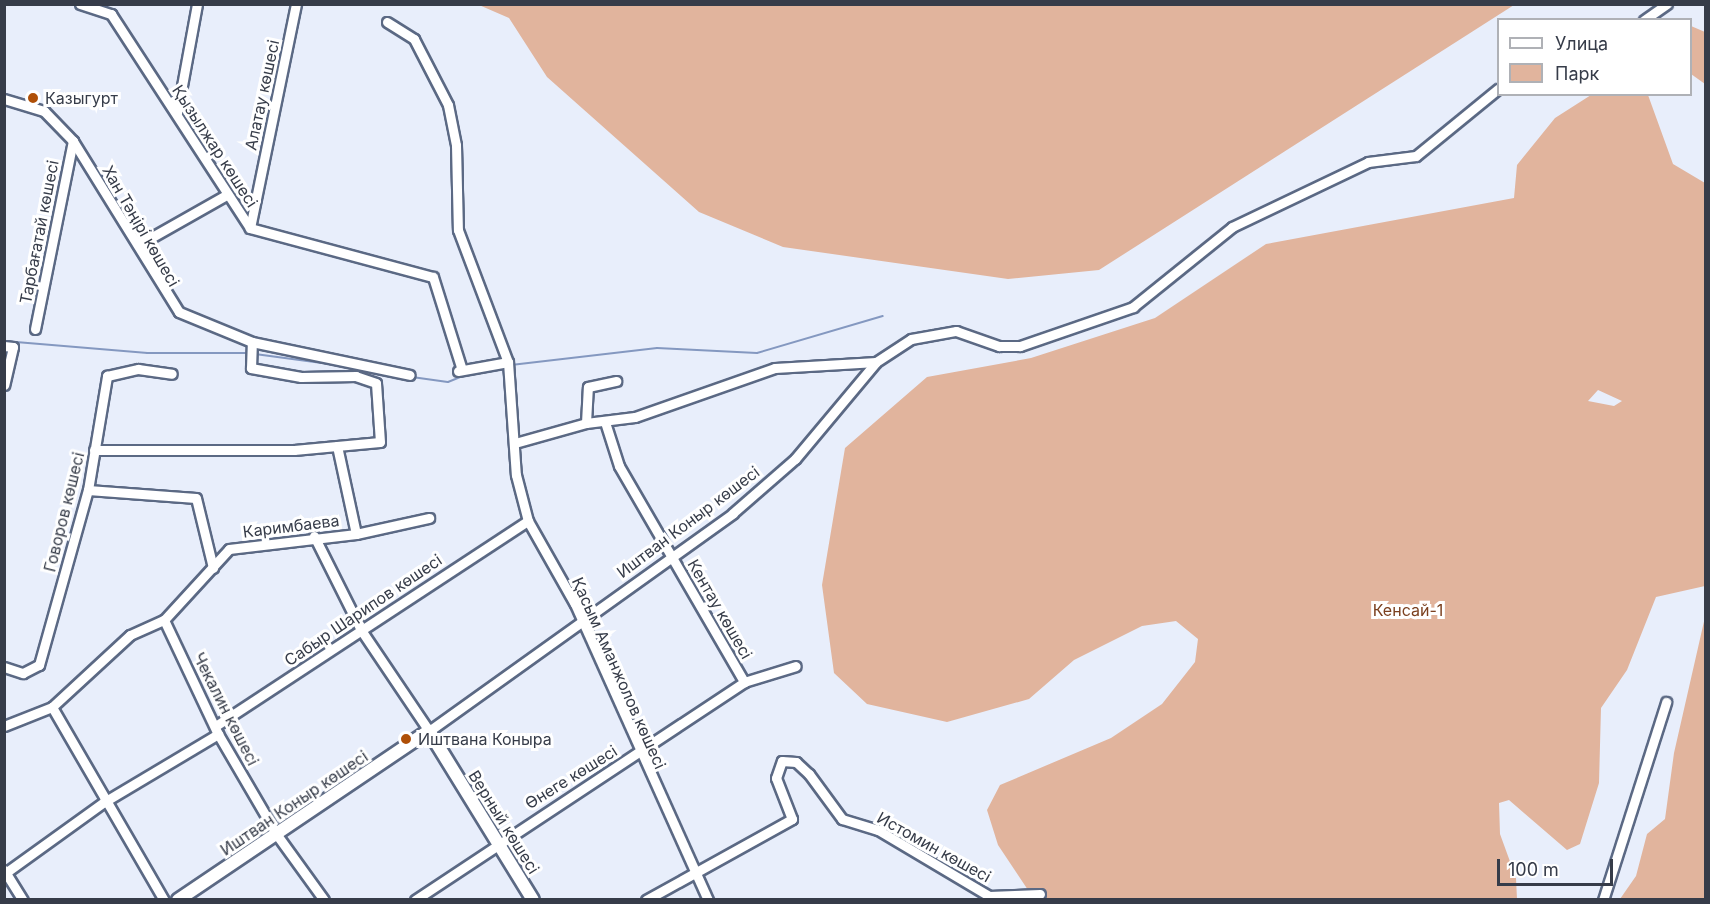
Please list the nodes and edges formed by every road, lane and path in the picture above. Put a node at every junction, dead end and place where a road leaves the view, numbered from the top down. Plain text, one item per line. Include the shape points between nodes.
1 (80, 4) edge
2 (197, 4) edge
3 (296, 4) edge
4 (1667, 4) edge
5 (102, 7) edge
6 (1647, 18) edge
7 (387, 22) dead end
8 (1497, 90) edge
9 (4, 99) edge
10 (177, 113) junction
11 (73, 141) junction
12 (228, 194) junction
13 (250, 228) junction
14 (138, 245) junction
15 (34, 329) dead end
16 (9, 346) edge
17 (252, 351) junction
18 (876, 362) junction
19 (508, 363) junction
20 (171, 374) dead end
21 (410, 375) dead end
22 (616, 381) dead end
23 (4, 385) edge
24 (605, 422) junction
25 (586, 423) junction
26 (514, 443) junction
27 (337, 446) junction
28 (94, 450) junction
29 (88, 490) junction
30 (429, 518) dead end
31 (528, 521) junction
32 (356, 534) junction
33 (314, 537) junction
34 (674, 557) junction
35 (213, 568) junction
36 (164, 620) junction
37 (582, 621) junction
38 (361, 630) junction
39 (795, 666) dead end
40 (4, 667) edge
41 (744, 682) junction
42 (1666, 702) dead end
43 (52, 707) junction
44 (4, 726) edge
45 (218, 729) junction
46 (429, 731) junction
47 (637, 753) junction
48 (104, 802) junction
49 (278, 835) junction
50 (495, 842) junction
51 (693, 870) junction
52 (5, 872) edge
53 (1040, 894) dead end
54 (23, 900) edge
55 (164, 900) edge
56 (178, 900) edge
57 (324, 900) edge
58 (415, 900) edge
59 (533, 900) edge
60 (646, 900) edge
61 (708, 900) edge
62 (1603, 900) edge

1 - 5 street, Қызылжар көшесі
2 - 10 street
3 - 13 street, Алатау көшесі
4 - 6 street
5 - 10 street, Қызылжар көшесі via 111,14
7 - 19 street, Қасым Аманжолов көшесі via 414,39 448,105 456,145 458,230
8 - 18 street, Иштван Коныр көшесі via 1416,156 1368,162 1232,227 1133,308 1020,346 999,346 956,331 936,332 911,339
9 - 11 street, Хан Тәңірі көшесі via 44,111
10 - 12 street, Қызылжар көшесі
11 - 14 street, Хан Тәңірі көшесі
11 - 15 street, Тарбағатай көшесі
12 - 13 street, Қызылжар көшесі
12 - 14 street
13 - 19 street, Қызылжар көшесі via 428,275 436,280 460,371
14 - 17 street, Хан Тәңірі көшесі via 179,312
16 - 23 street
17 - 21 street, Хан Тәңірі көшесі
17 - 27 street via 251,368 281,374 357,376 376,383 380,442
18 - 24 street via 776,368 635,417
18 - 34 street, Иштван Коныр көшесі via 795,459
19 - 26 street, Қасым Аманжолов көшесі
20 - 28 street, Говоров көшесі via 138,369 111,372
22 - 25 street via 588,387
24 - 25 street
24 - 34 street, Кентау көшесі via 619,466
25 - 26 street
26 - 31 street, Қасым Аманжолов көшесі via 516,476
27 - 28 street
27 - 32 street
28 - 29 street, Говоров көшесі
29 - 35 street via 196,498
29 - 40 street, Говоров көшесі via 39,665 23,673
30 - 32 street, Каримбаева
31 - 37 street, Қасым Аманжолов көшесі
31 - 38 street, Сабыр Шарипов көшесі
32 - 33 street, Каримбаева
33 - 35 street, Каримбаева via 229,549
33 - 38 street
34 - 37 street, Иштван Коныр көшесі
34 - 41 street, Кентау көшесі
35 - 36 street, Каримбаева
36 - 43 street, Каримбаева via 130,635
36 - 45 street, Чекалин көшесі
37 - 46 street, Иштван Коныр көшесі
37 - 47 street, Қасым Аманжолов көшесі
38 - 45 street, Сабыр Шарипов көшесі
38 - 46 street
39 - 41 street, Өнеге көшесі
41 - 47 street, Өнеге көшесі
42 - 62 street
43 - 44 street, Каримбаева
43 - 48 street
45 - 48 street, Сабыр Шарипов көшесі
45 - 49 street, Чекалин көшесі
46 - 49 street, Иштван Коныр көшесі
46 - 50 street, Верный көшесі
47 - 50 street, Өнеге көшесі
47 - 51 street, Қасым Аманжолов көшесі
48 - 52 street, Сабыр Шарипов көшесі
48 - 55 street
49 - 56 street, Иштван Коныр көшесі
49 - 57 street, Чекалин көшесі
50 - 58 street, Өнеге көшесі
50 - 59 street, Верный көшесі
51 - 53 street, Истомин көшесі via 792,819 776,778 782,761 796,762 810,774 842,819 878,830 989,896
51 - 60 street, Истомин көшесі
51 - 61 street, Қасым Аманжолов көшесі
52 - 54 street

